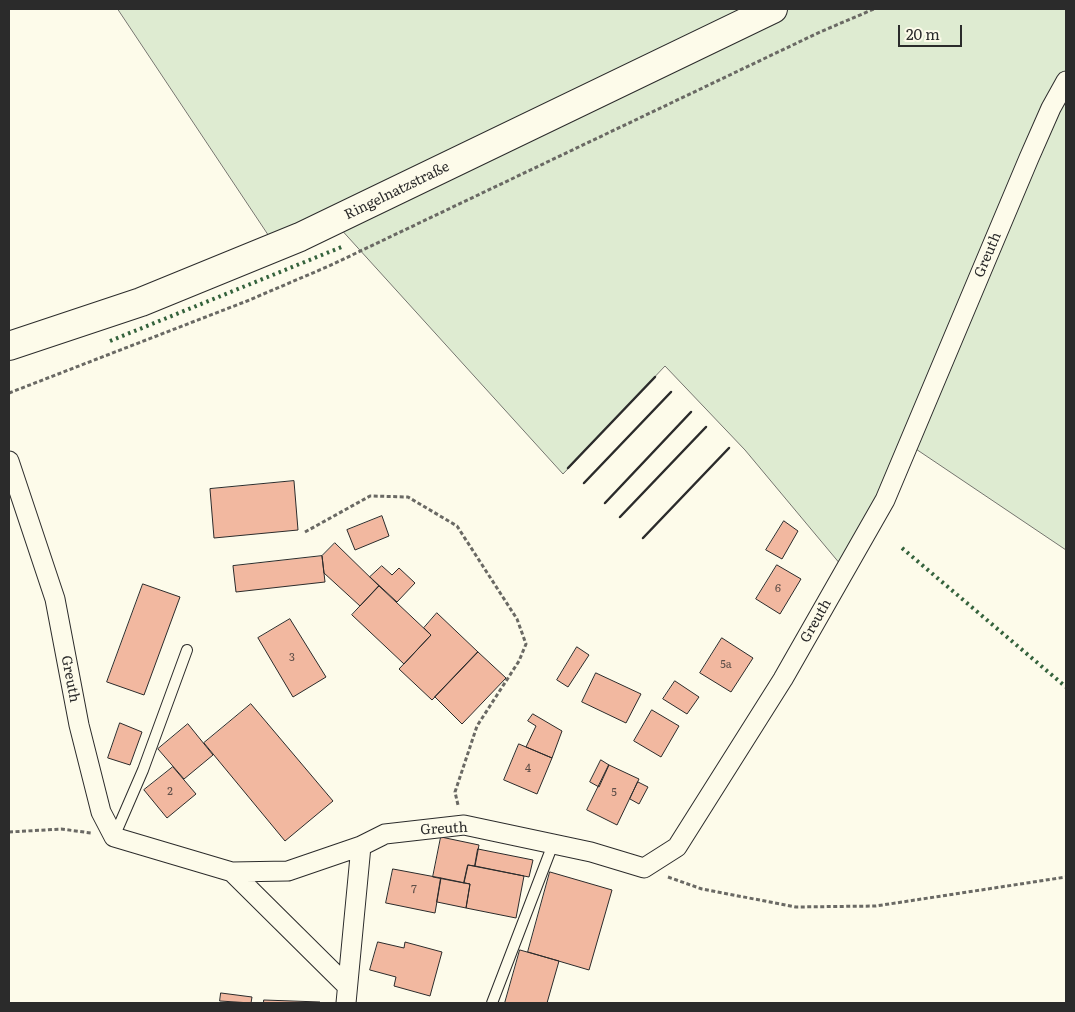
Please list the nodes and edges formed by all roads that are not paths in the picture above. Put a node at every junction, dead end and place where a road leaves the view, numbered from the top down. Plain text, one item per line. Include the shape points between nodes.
1 (773, 9) edge
2 (1066, 81) edge
3 (9, 346) edge
4 (9, 461) edge
5 (187, 650) dead end
6 (114, 837) junction
7 (553, 844) junction
8 (362, 846) junction
9 (232, 872) junction
10 (346, 994) edge
11 (492, 1003) edge

1 - 3 main road, Ringelnatzstraße via 300,237 141,302
2 - 7 street, Greuth via 1029,158 885,500 783,679 677,847 644,868
4 - 6 street, Greuth via 54,599 79,725 101,812
5 - 6 lane via 143,770
6 - 9 street, Greuth
7 - 8 street, Greuth via 464,825 384,834
7 - 11 lane
8 - 9 street, Greuth via 288,871
8 - 10 street, Greuth
9 - 10 street, Greuth

